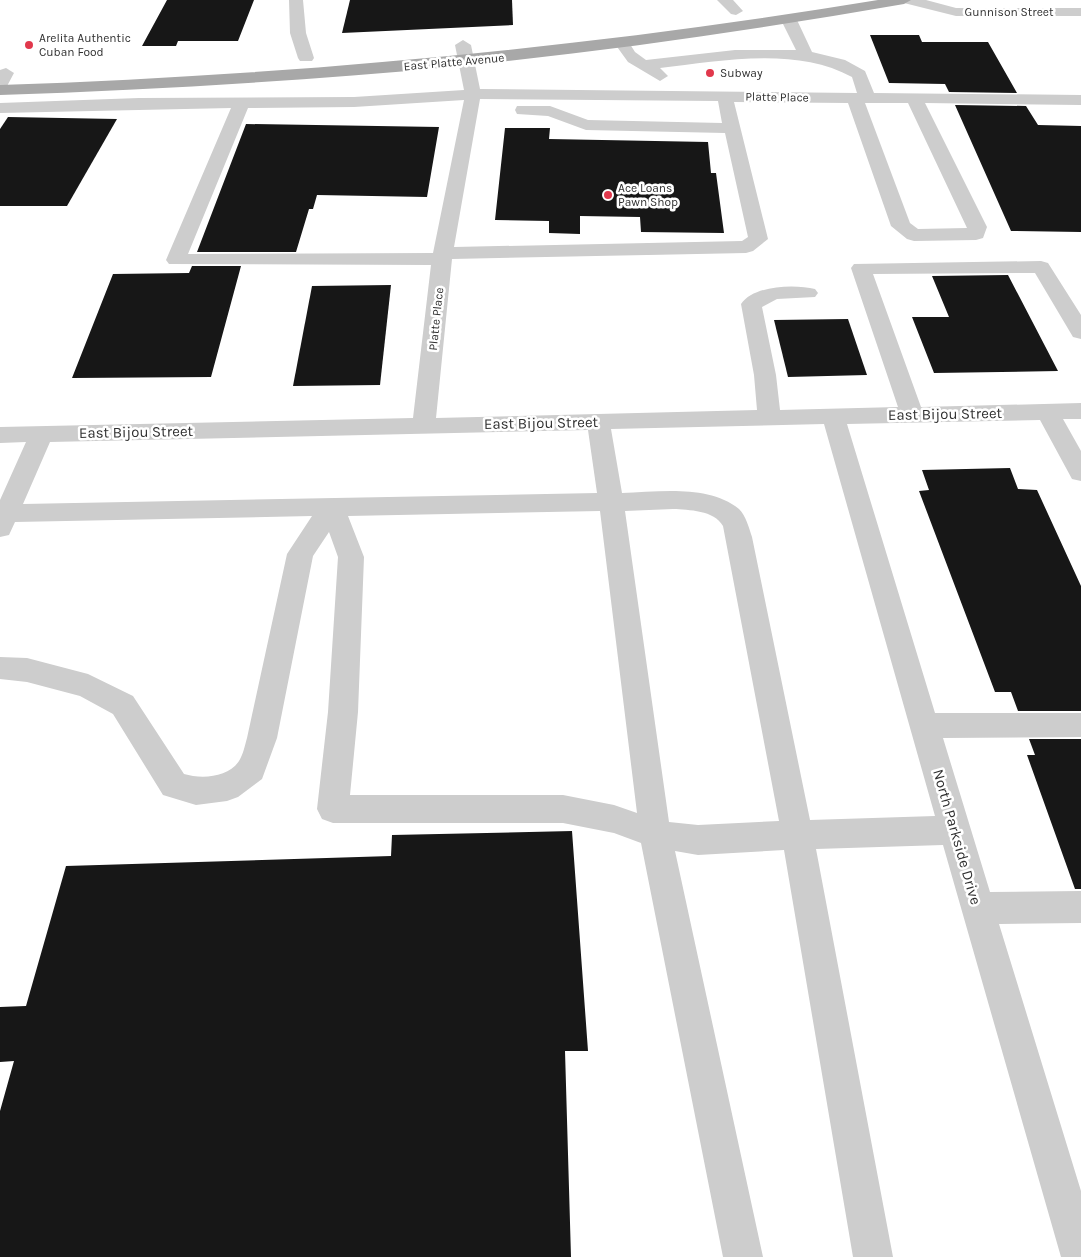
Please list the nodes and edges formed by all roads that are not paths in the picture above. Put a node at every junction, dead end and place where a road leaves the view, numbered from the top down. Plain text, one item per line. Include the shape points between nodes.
1 (296, 0) edge
2 (829, 0) edge
3 (904, 0) edge
4 (909, 0) edge
5 (721, 7) edge
6 (754, 8) dead end
7 (1081, 12) edge
8 (789, 20) junction
9 (639, 25) dead end
10 (746, 27) junction
11 (716, 31) junction
12 (623, 44) junction
13 (443, 47) dead end
14 (475, 48) junction
15 (806, 55) junction
16 (723, 56) junction
17 (326, 57) dead end
18 (298, 59) joint
19 (646, 65) junction
20 (0, 90) edge
21 (661, 96) junction
22 (725, 97) junction
23 (861, 98) junction
24 (914, 99) junction
25 (472, 100) junction
26 (1081, 100) edge
27 (241, 103) junction
28 (0, 108) edge
29 (733, 128) junction
30 (443, 256) junction
31 (808, 293) dead end
32 (1081, 332) edge
33 (1081, 411) edge
34 (1048, 412) junction
35 (912, 415) junction
36 (833, 417) junction
37 (769, 418) junction
38 (598, 422) junction
39 (424, 426) junction
40 (42, 434) junction
41 (0, 435) edge
42 (1081, 473) edge
43 (611, 502) junction
44 (332, 507) junction
45 (3, 521) edge
46 (0, 668) edge
47 (1081, 725) edge
48 (924, 726) junction
49 (955, 830) junction
50 (655, 834) junction
51 (797, 835) junction
52 (1081, 907) edge
53 (978, 908) junction
54 (743, 1257) edge
55 (874, 1257) edge
56 (1081, 1257) edge

1 - 18 street
2 - 10 main road via 826,7 781,14
3 - 8 main road, East Platte Avenue
4 - 7 street, Gunnison Street via 956,12
5 - 6 main road via 736,11
8 - 10 main road, East Platte Avenue
8 - 15 street
9 - 14 main road, East Platte Avenue
10 - 11 main road, East Platte Avenue
11 - 12 main road, East Platte Avenue
11 - 16 street
12 - 14 main road, East Platte Avenue
12 - 19 street via 634,61
13 - 14 main road, East Platte Avenue
14 - 20 main road, East Platte Avenue via 202,82
14 - 25 street, Platte Place
15 - 16 street
15 - 23 street via 839,63 859,74
16 - 19 street
17 - 18 main road
19 - 21 street via 662,77
21 - 22 street, Platte Place
21 - 25 street, Platte Place
22 - 23 street, Platte Place
22 - 29 street
23 - 24 street, Platte Place
23 - 24 street via 871,117 905,231 914,235 976,234 977,226 915,117
24 - 26 street, Platte Place
25 - 27 street
25 - 29 street via 550,111 586,125
25 - 30 street, Platte Place
27 - 28 street
27 - 30 street via 176,260
29 - 30 street via 758,239 746,247
30 - 39 street, Platte Place
31 - 37 street via 773,294 751,304 765,375
32 - 35 street via 1041,267 861,268
33 - 34 street, East Bijou Street
34 - 35 street, East Bijou Street
34 - 42 street
35 - 36 street, East Bijou Street
36 - 37 street, East Bijou Street
36 - 48 street, North Parkside Drive
37 - 38 street, East Bijou Street
38 - 39 street, East Bijou Street
38 - 43 street
39 - 40 street, East Bijou Street
40 - 41 street, East Bijou Street
40 - 45 street
43 - 44 street
43 - 50 street
43 - 51 street via 698,502 732,517 739,537
44 - 45 street
44 - 46 street via 300,554 262,738 251,770 228,787 196,791 174,785 122,705 88,686 27,670
44 - 50 street via 351,557 343,712 333,809 563,809 614,819
47 - 48 street
48 - 49 street, North Parkside Drive
49 - 51 street
49 - 53 street, North Parkside Drive
50 - 51 street via 698,840
50 - 54 street
51 - 55 street
52 - 53 street
53 - 56 street, North Parkside Drive

